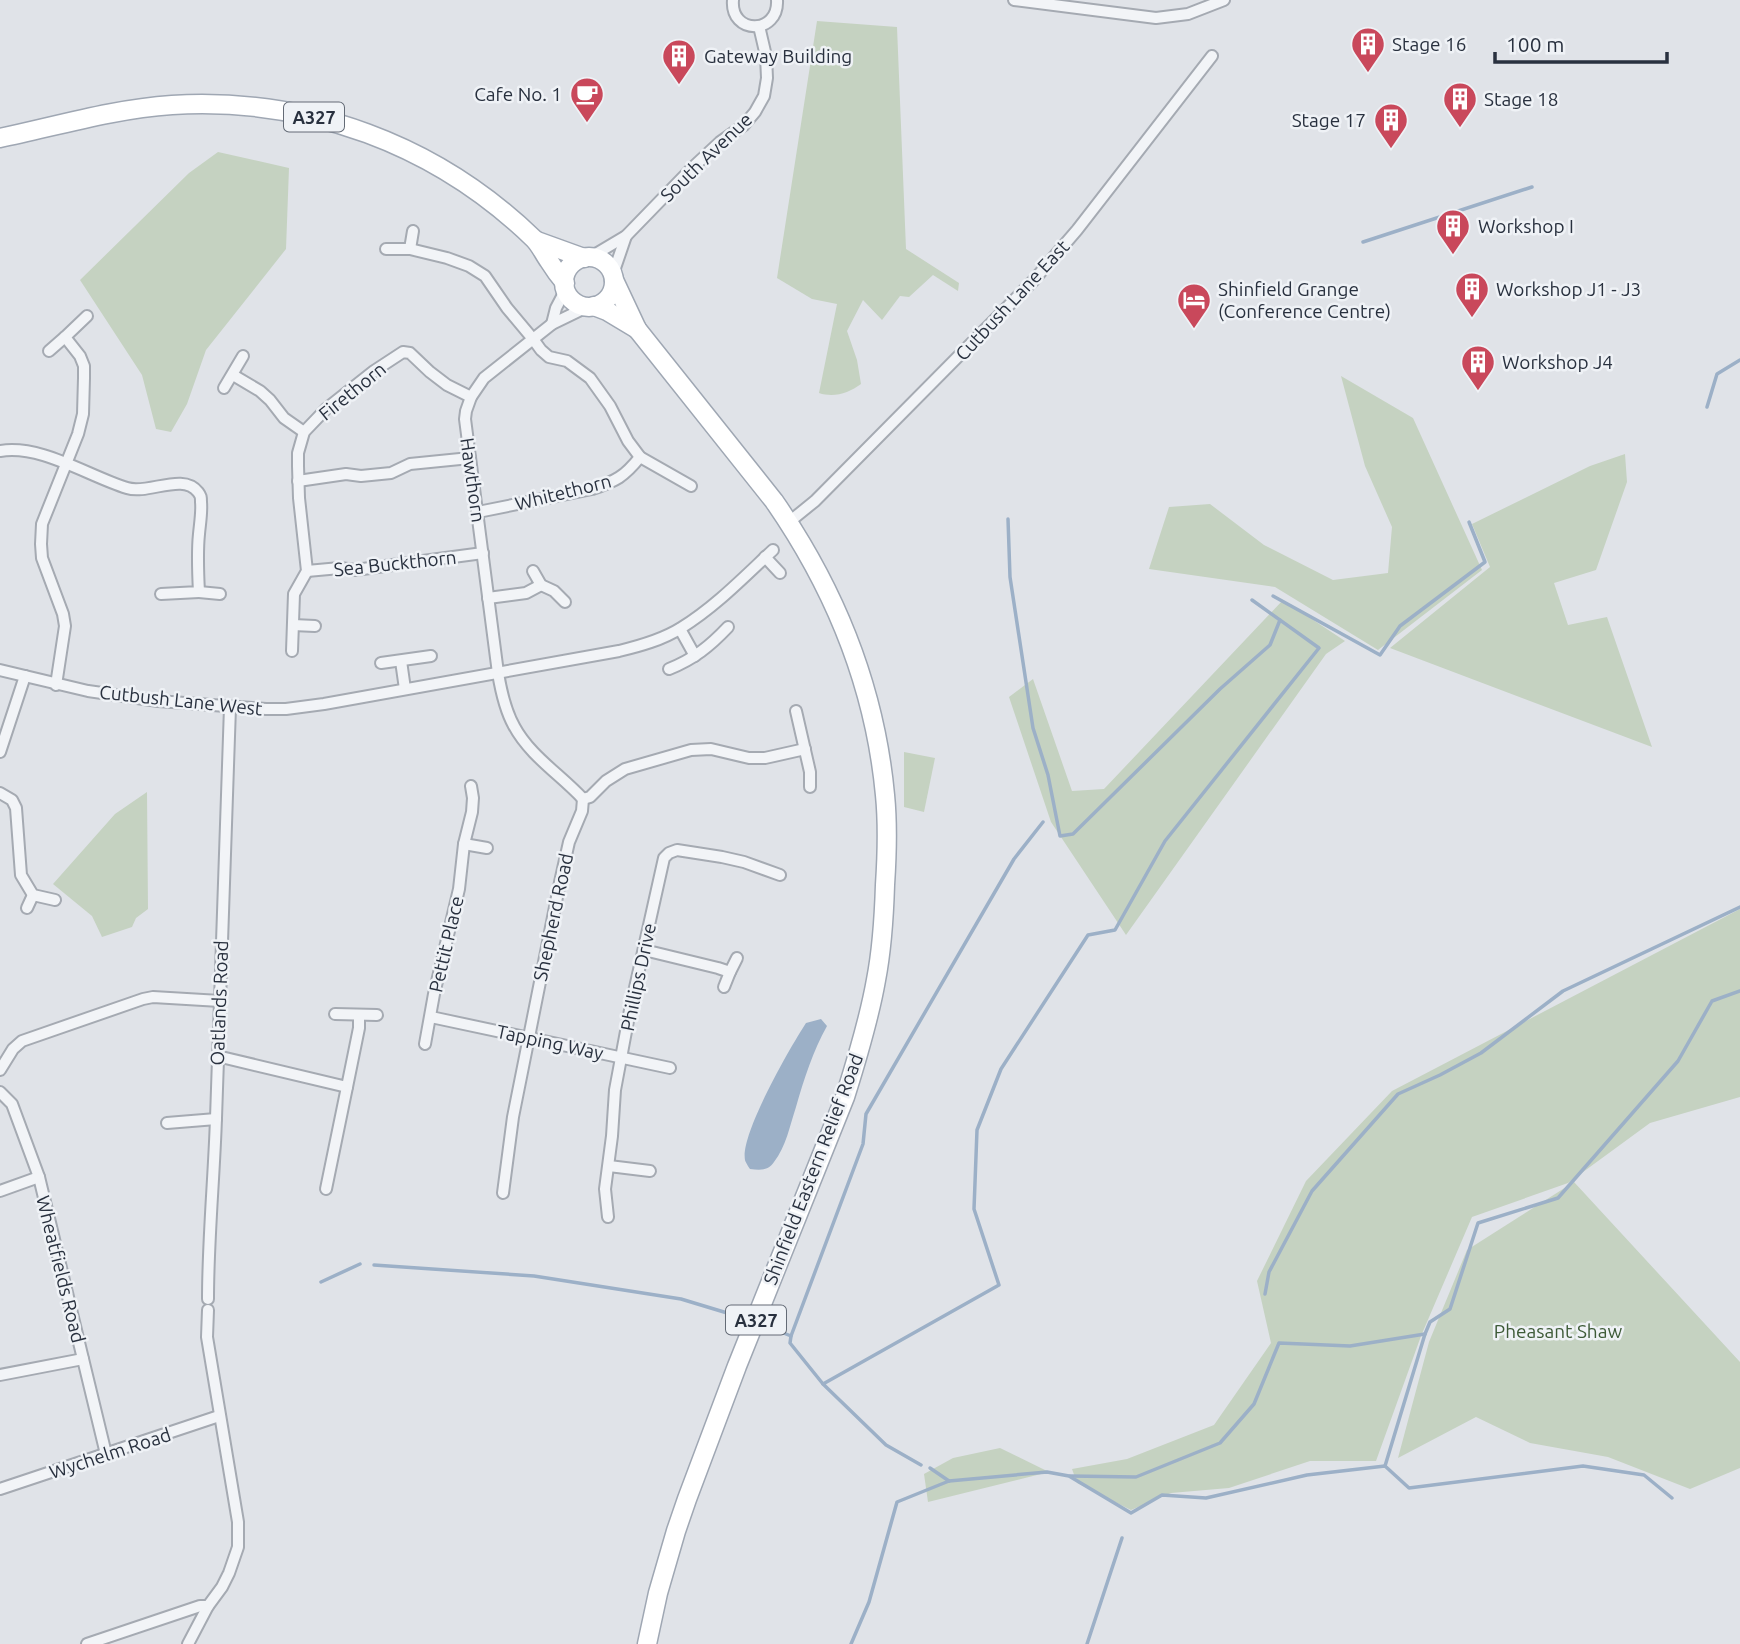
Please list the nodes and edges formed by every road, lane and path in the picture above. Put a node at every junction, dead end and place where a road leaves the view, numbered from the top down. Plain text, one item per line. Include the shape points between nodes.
1 (733, 0) edge
2 (1014, 0) edge
3 (1224, 0) edge
4 (779, 2) edge
5 (759, 26) junction
6 (1212, 56) dead end
7 (25, 133) junction
8 (0, 138) edge
9 (0, 146) edge
10 (413, 231) dead end
11 (626, 236) junction
12 (537, 242) junction
13 (386, 249) dead end
14 (410, 250) junction
15 (587, 258) junction
16 (613, 277) junction
17 (565, 286) junction
18 (591, 307) junction
19 (87, 316) dead end
20 (552, 324) junction
21 (637, 328) junction
22 (65, 337) junction
23 (533, 338) junction
24 (49, 351) dead end
25 (243, 356) dead end
26 (233, 374) junction
27 (224, 388) dead end
28 (471, 397) junction
29 (304, 432) junction
30 (0, 451) edge
31 (640, 457) junction
32 (470, 458) junction
33 (66, 464) junction
34 (298, 481) junction
35 (691, 486) dead end
36 (478, 512) junction
37 (789, 522) junction
38 (483, 554) junction
39 (307, 571) junction
40 (533, 571) dead end
41 (780, 573) dead end
42 (541, 585) junction
43 (199, 592) junction
44 (161, 594) dead end
45 (220, 594) dead end
46 (488, 598) junction
47 (565, 603) dead end
48 (293, 625) junction
49 (315, 626) dead end
50 (728, 627) dead end
51 (680, 629) junction
52 (292, 651) dead end
53 (431, 656) dead end
54 (695, 656) junction
55 (401, 661) junction
56 (381, 663) dead end
57 (0, 670) edge
58 (669, 670) dead end
59 (498, 673) junction
60 (24, 677) junction
61 (57, 685) junction
62 (405, 689) junction
63 (230, 708) junction
64 (796, 711) dead end
65 (806, 749) junction
66 (0, 752) edge
67 (471, 786) dead end
68 (810, 787) dead end
69 (0, 793) edge
70 (583, 799) junction
71 (464, 844) junction
72 (487, 848) dead end
73 (780, 876) dead end
74 (33, 895) junction
75 (54, 900) dead end
76 (27, 908) dead end
77 (644, 950) junction
78 (737, 958) dead end
79 (730, 972) junction
80 (724, 987) dead end
81 (220, 1001) junction
82 (335, 1014) dead end
83 (359, 1015) junction
84 (377, 1015) dead end
85 (431, 1017) junction
86 (528, 1038) junction
87 (425, 1044) dead end
88 (217, 1056) junction
89 (622, 1058) junction
90 (670, 1068) dead end
91 (0, 1070) edge
92 (347, 1087) junction
93 (0, 1092) edge
94 (216, 1119) junction
95 (167, 1123) dead end
96 (609, 1166) junction
97 (650, 1171) dead end
98 (39, 1177) junction
99 (326, 1189) dead end
100 (0, 1191) edge
101 (503, 1193) dead end
102 (608, 1217) dead end
103 (83, 1359) junction
104 (0, 1375) edge
105 (219, 1416) junction
106 (106, 1454) junction
107 (0, 1489) edge
108 (208, 1606) junction
109 (87, 1644) edge
110 (188, 1644) edge
111 (647, 1644) edge

1 - 5 street via 738,19
2 - 3 street via 1156,18 1188,14
4 - 5 street via 772,19
5 - 11 street, South Avenue via 767,78 755,112
6 - 37 street, Cutbush Lane East via 1034,280
7 - 8 main road, A327
7 - 9 main road, A327
7 - 12 main road, A327 via 96,115 172,105 302,113 416,154 472,189
10 - 14 street
11 - 15 street, South Avenue
11 - 16 street, South Avenue
12 - 15 main road, A327
12 - 17 main road, A327
13 - 14 street
14 - 23 street via 469,266 485,276
15 - 16 main road via 604,262
15 - 17 main road via 572,264
16 - 18 main road via 609,297
16 - 21 main road, Shinfield Eastern Relief Road / A327
17 - 18 main road via 574,301
17 - 20 street
18 - 20 street
18 - 21 main road, Shinfield Eastern Relief Road / A327
19 - 22 street
20 - 23 street
21 - 37 main road, Shinfield Eastern Relief Road / A327
22 - 24 street
22 - 33 street via 84,366 83,414
23 - 28 street via 484,378
23 - 31 street via 549,357 567,361 590,378
25 - 26 street
26 - 27 street
26 - 29 street, Firethorn via 260,391
28 - 29 street, Firethorn via 403,352 326,409
28 - 32 street, Hawthorn via 465,419
29 - 34 street, Firethorn
30 - 33 street via 29,451
31 - 35 street
31 - 36 street, Whitethorn via 623,476 605,484
32 - 34 street
32 - 36 street, Hawthorn
33 - 43 street via 131,489 170,484 193,487 202,504
33 - 61 street via 45,513 41,544 65,626
34 - 39 street, Firethorn
36 - 38 street, Hawthorn
37 - 111 main road, Shinfield Eastern Relief Road / A327 via 843,625 877,744 887,822 880,953 869,1015 845,1097 687,1499
38 - 39 street, Sea Buckthorn via 355,570
38 - 46 street, Hawthorn
39 - 48 street, Firethorn via 294,594
40 - 42 street
41 - 51 street, Cutbush Lane West via 769,554 720,600
42 - 46 street via 526,593
42 - 47 street
43 - 44 street
43 - 45 street
46 - 59 street, Hawthorn
48 - 49 street
48 - 52 street, Firethorn
50 - 54 street
51 - 54 street
51 - 59 street, Cutbush Lane West via 619,651
53 - 55 street
54 - 58 street
55 - 56 street
55 - 62 street
57 - 60 street, Cutbush Lane West
59 - 62 street, Cutbush Lane West
59 - 70 street via 514,727
60 - 61 street, Cutbush Lane West
60 - 66 street
61 - 63 street, Cutbush Lane West
62 - 63 street, Cutbush Lane West via 286,709
63 - 81 street, Oatlands Road
64 - 65 street
65 - 68 street
65 - 70 street via 765,758 711,749 682,752 625,769
67 - 71 street, Pettit Place via 472,811
69 - 74 street via 16,808 21,875
70 - 86 street, Shepherd Road via 569,842
71 - 72 street
71 - 85 street, Pettit Place
73 - 77 street, Phillips Drive via 744,862 677,850 669,853 664,858
74 - 75 street
74 - 76 street
77 - 79 street
77 - 89 street, Phillips Drive
78 - 79 street
79 - 80 street
81 - 88 street, Oatlands Road
81 - 91 street via 153,997 132,1003 22,1041
82 - 83 street
83 - 84 street
83 - 92 street
85 - 86 street, Tapping Way
85 - 87 street, Pettit Place
86 - 89 street, Tapping Way
86 - 101 street, Shepherd Road
88 - 92 street
88 - 94 street, Oatlands Road
89 - 90 street, Tapping Way
89 - 96 street, Phillips Drive
92 - 99 street via 325,1170
93 - 98 street, Wheatfields Road via 12,1104
94 - 95 street
94 - 105 street, Oatlands Road via 207,1337
96 - 97 street
96 - 102 street, Phillips Drive via 605,1189
98 - 100 street
98 - 103 street, Wheatfields Road
103 - 104 street
103 - 106 street, Wheatfields Road
105 - 106 street, Wychelm Road
105 - 108 street, Oatlands Road via 238,1522 238,1547 222,1587
106 - 107 street, Wychelm Road
108 - 109 street
108 - 110 street, Oatlands Road

